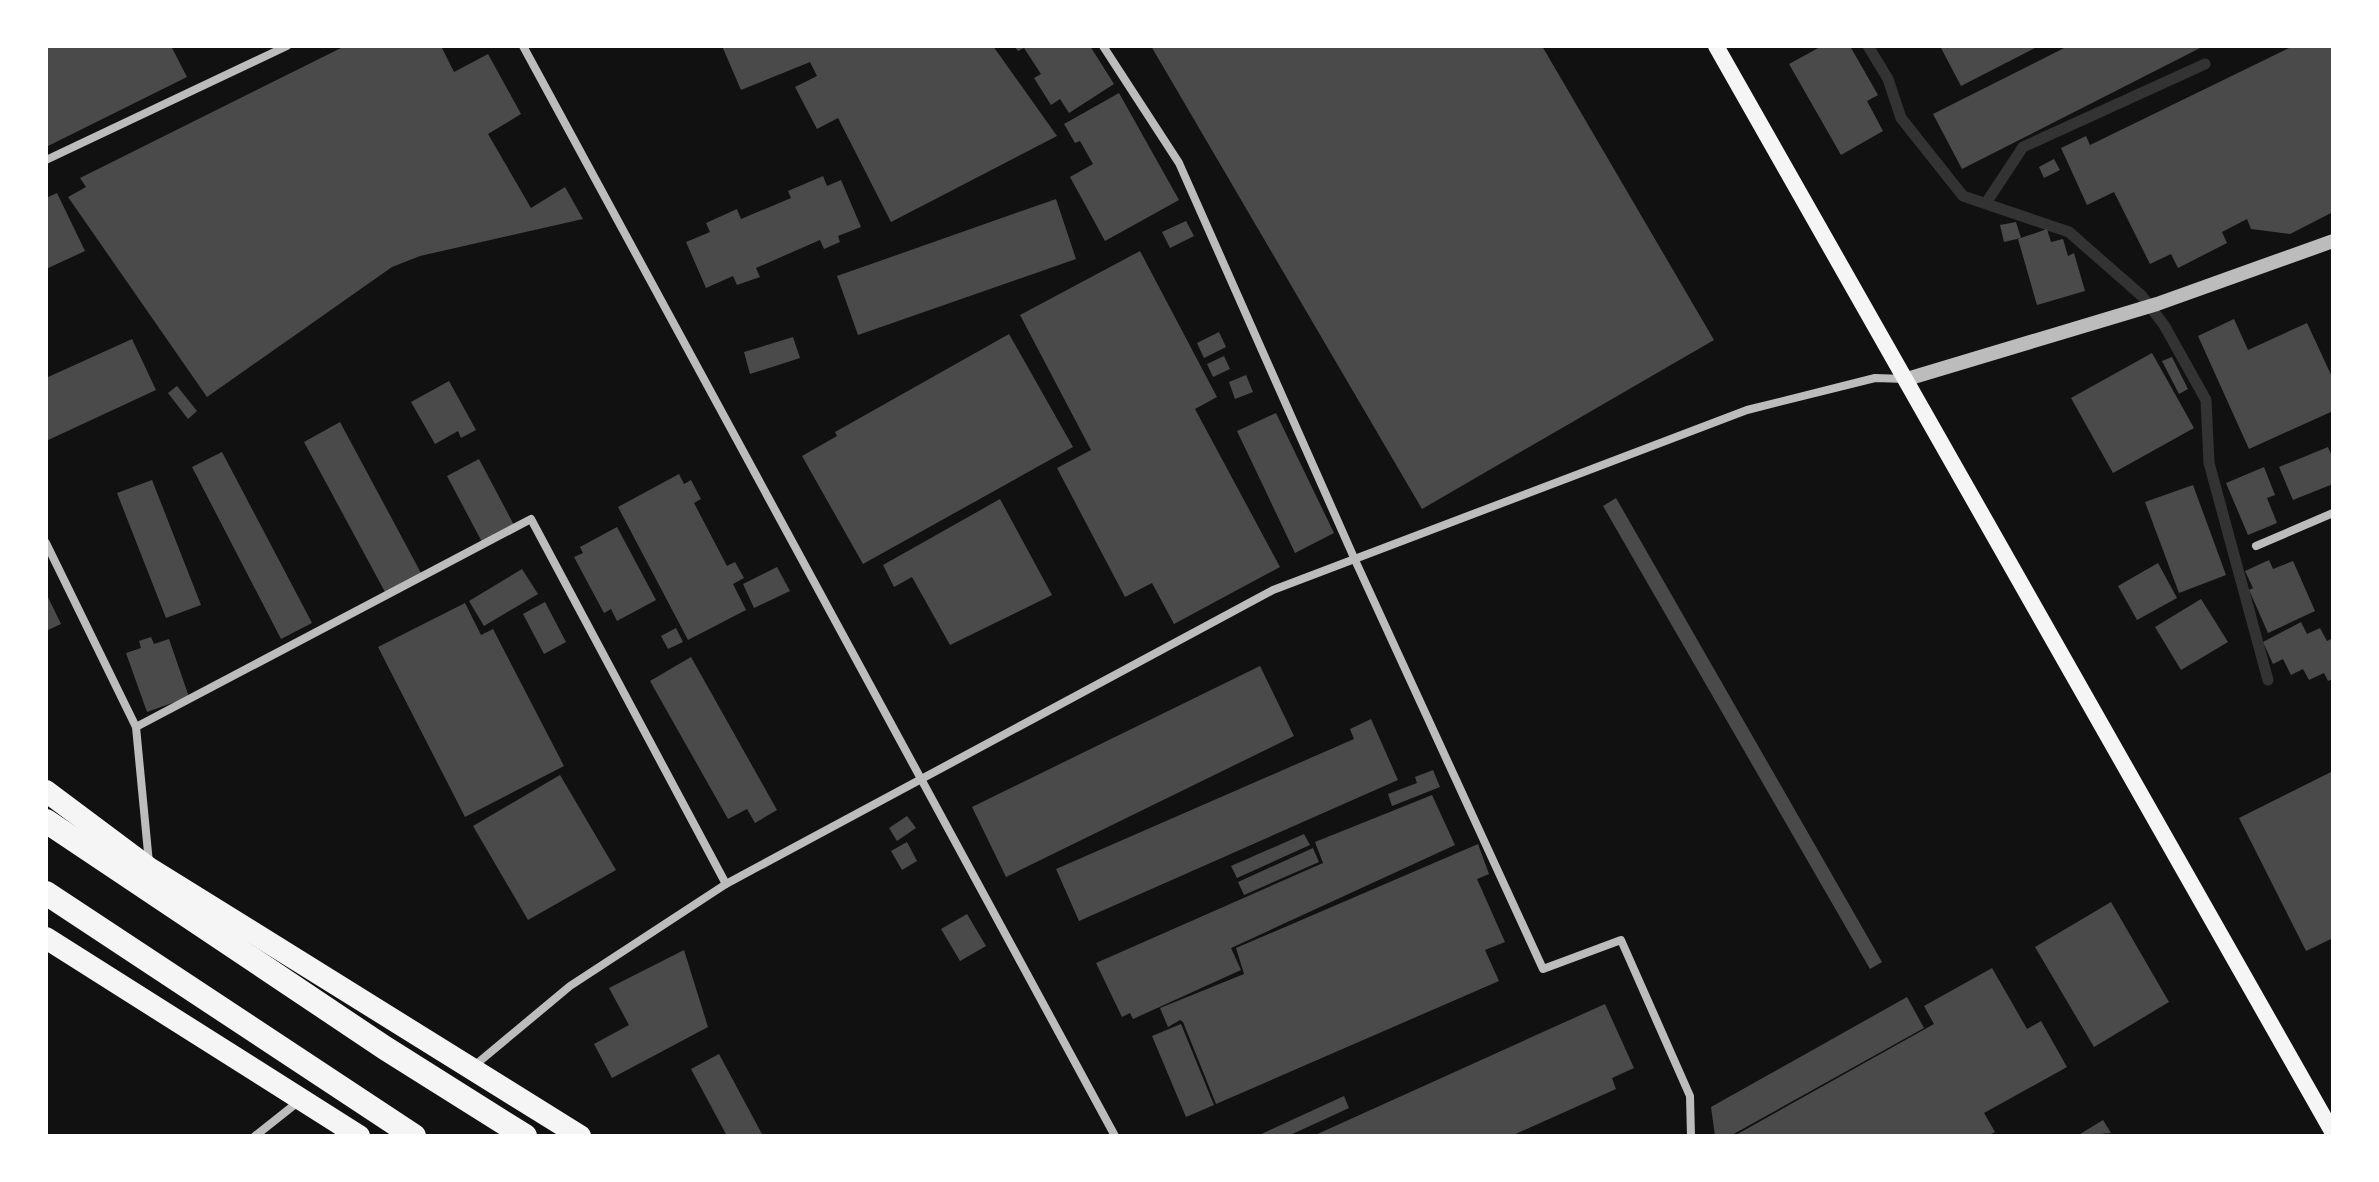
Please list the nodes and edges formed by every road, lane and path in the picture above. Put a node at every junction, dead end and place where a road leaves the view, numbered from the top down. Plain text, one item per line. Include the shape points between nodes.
1 (287, 46) edge
2 (523, 46) edge
3 (1103, 46) edge
4 (1716, 46) edge
5 (46, 160) edge
6 (2333, 241) edge
7 (1907, 379) junction
8 (2333, 513) edge
9 (46, 543) edge
10 (2256, 546) dead end
11 (1355, 560) junction
12 (136, 727) junction
13 (922, 781) junction
14 (46, 791) edge
15 (46, 821) edge
16 (149, 868) junction
17 (726, 884) junction
18 (46, 893) edge
19 (46, 938) edge
20 (472, 1067) junction
21 (301, 1100) junction
22 (2333, 1133) edge
23 (255, 1136) edge
24 (359, 1136) edge
25 (414, 1136) edge
26 (525, 1136) edge
27 (580, 1136) edge
28 (1115, 1136) edge
29 (1691, 1136) edge

1 - 5 street
2 - 13 street
3 - 11 street via 1179,163
4 - 7 main road
6 - 7 street via 2157,304
7 - 11 street via 1875,378 1747,410
7 - 22 main road
8 - 10 street
9 - 12 street
11 - 13 street via 1273,590
11 - 29 street via 1543,969 1621,940 1690,1096
12 - 16 street
12 - 17 street via 531,519
13 - 17 street
13 - 28 street
14 - 16 highway
15 - 26 highway
16 - 20 highway
17 - 20 street via 570,986
18 - 25 highway
19 - 21 highway
20 - 27 highway
21 - 23 street
21 - 24 highway

